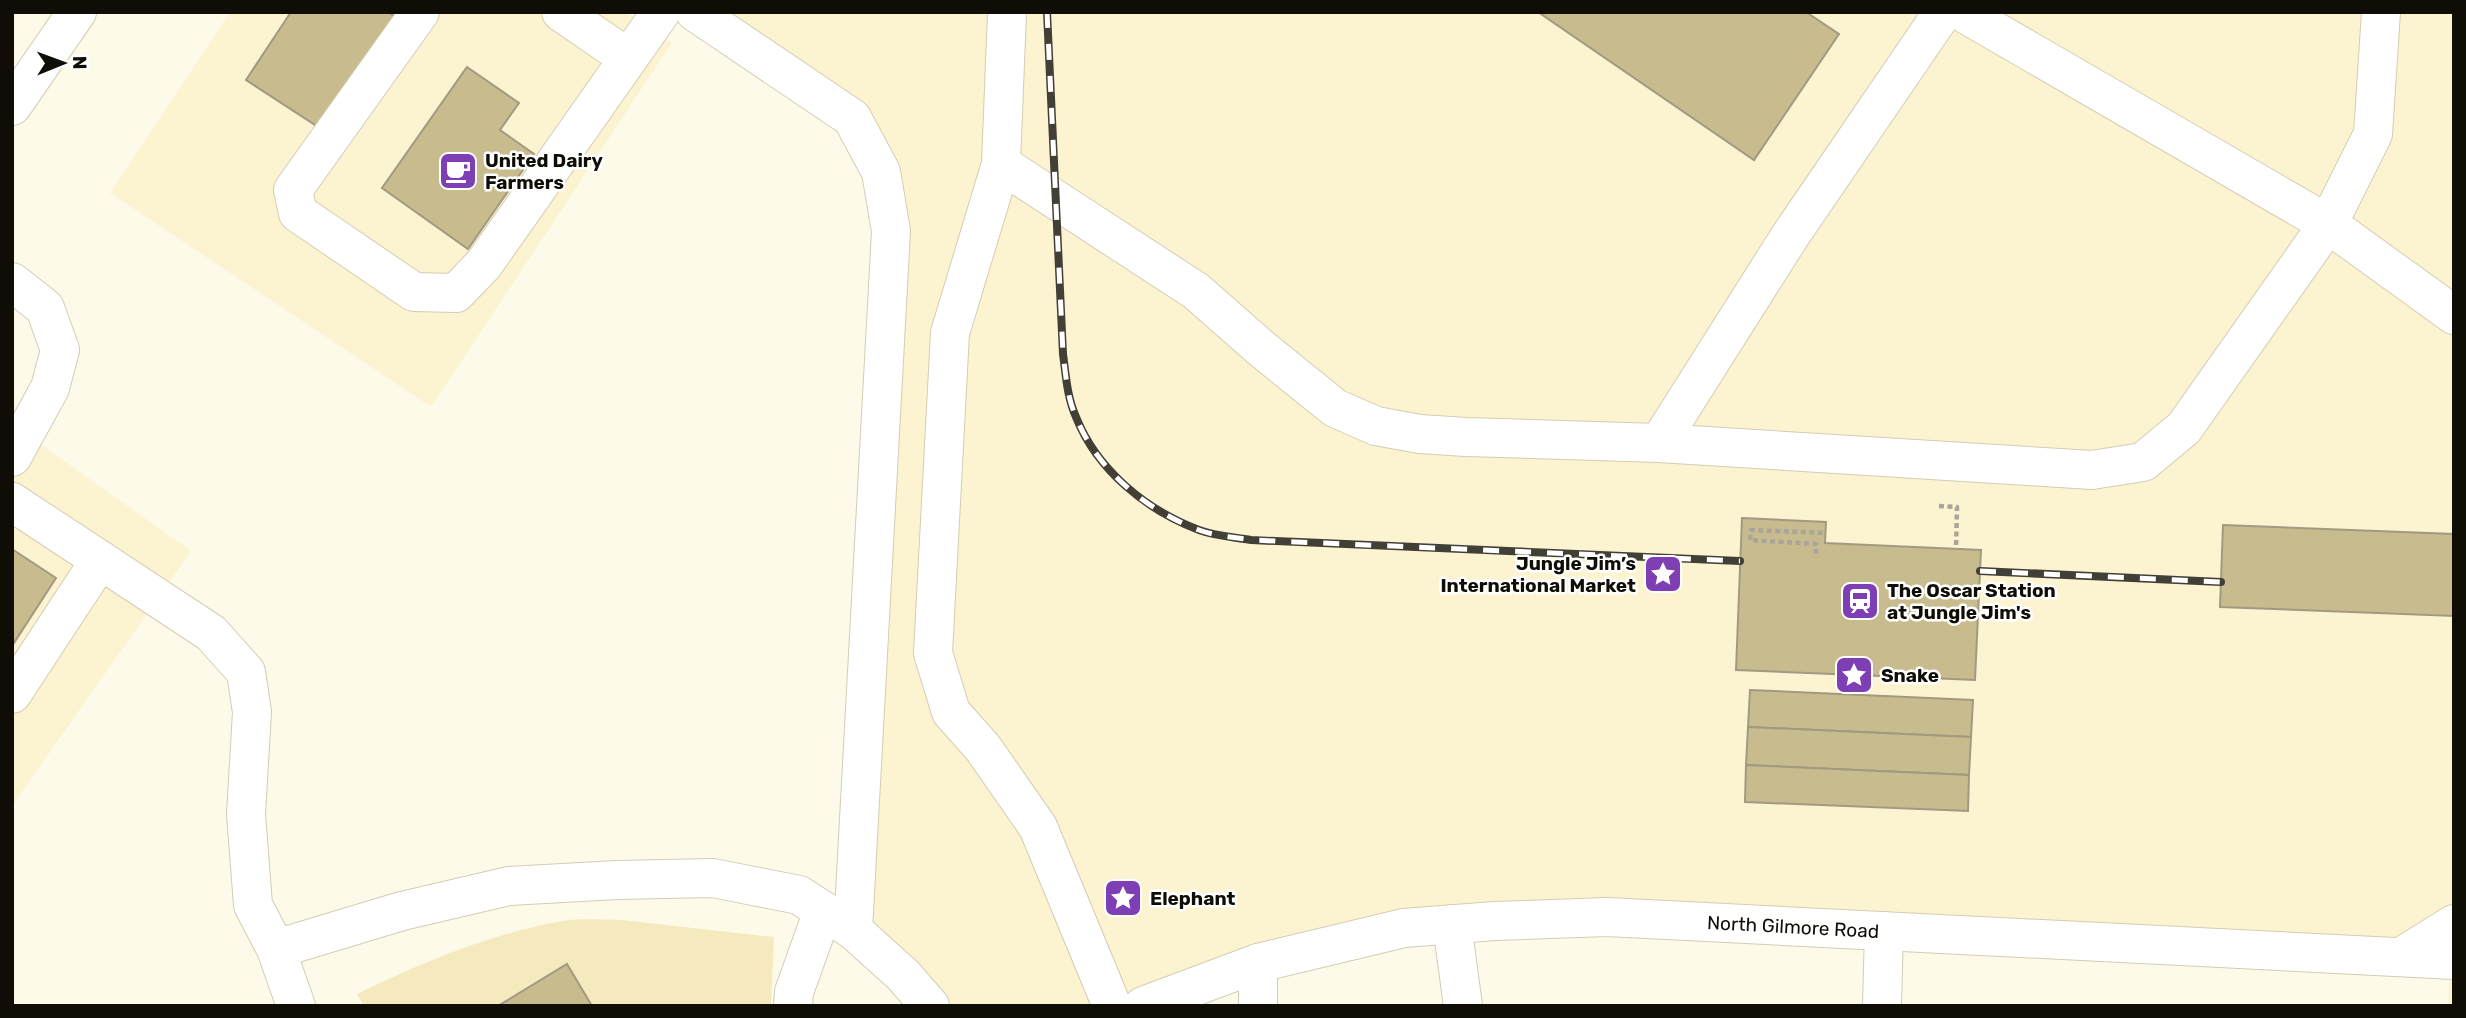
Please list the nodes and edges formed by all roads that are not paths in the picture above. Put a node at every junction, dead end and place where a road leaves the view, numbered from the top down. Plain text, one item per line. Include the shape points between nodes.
1 (77, 12) edge
2 (420, 12) edge
3 (561, 12) edge
4 (661, 12) edge
5 (695, 12) edge
6 (1007, 12) edge
7 (1943, 12) edge
8 (1962, 12) edge
9 (2381, 12) edge
10 (628, 58) junction
11 (16, 86) edge
12 (1001, 164) junction
13 (2328, 225) junction
14 (12, 282) edge
15 (2454, 315) edge
16 (1660, 443) junction
17 (12, 457) edge
18 (12, 502) edge
19 (100, 560) junction
20 (12, 694) edge
21 (838, 920) junction
22 (1452, 924) junction
23 (2454, 924) edge
24 (1884, 931) junction
25 (276, 949) junction
26 (2401, 957) junction
27 (2454, 960) edge
28 (1258, 963) junction
29 (296, 1006) edge
30 (793, 1006) edge
31 (930, 1006) edge
32 (1112, 1006) edge
33 (1143, 1006) edge
34 (1258, 1006) edge
35 (1463, 1006) edge
36 (1882, 1006) edge

1 - 11 street
2 - 10 street via 293,190 298,214 414,292 456,293 484,264
3 - 10 street
4 - 10 street
5 - 21 street via 852,118 881,172 891,231
6 - 12 street
7 - 16 street via 1790,236
8 - 13 street
9 - 13 street via 2373,134
12 - 16 street via 1196,291 1335,408 1376,426 1466,437
12 - 32 street via 950,332 933,653 951,712 1038,827
13 - 15 street
13 - 16 street via 2184,428 2143,462 2092,470
14 - 17 street via 45,308 60,350 50,388
18 - 19 street
19 - 20 street
19 - 25 street via 211,633 246,672 252,712 246,814 253,905
21 - 25 street via 799,895 713,878 618,880 509,886 402,911
21 - 30 street via 794,992
21 - 31 street via 904,975
22 - 24 street, North Gilmore Road via 1607,918
22 - 28 street, North Gilmore Road via 1404,928
22 - 35 street
23 - 26 street
24 - 26 street, North Gilmore Road
24 - 36 street
25 - 29 street
26 - 27 street, North Gilmore Road
28 - 33 street, North Gilmore Road
28 - 34 street

